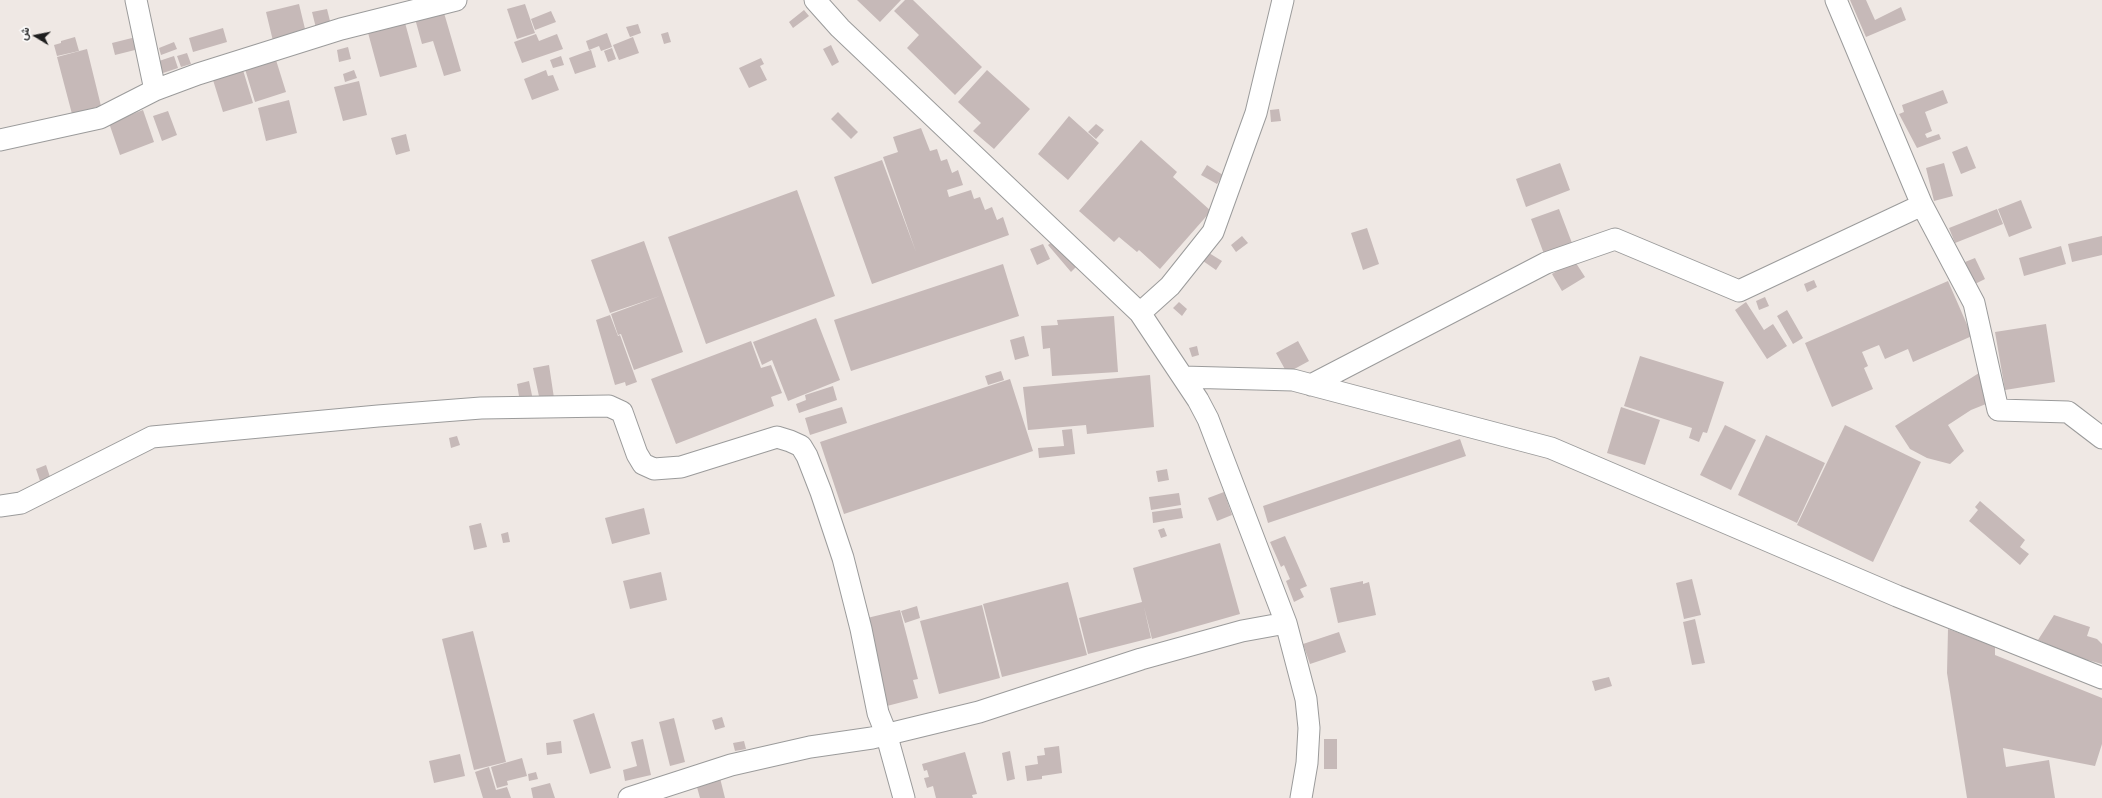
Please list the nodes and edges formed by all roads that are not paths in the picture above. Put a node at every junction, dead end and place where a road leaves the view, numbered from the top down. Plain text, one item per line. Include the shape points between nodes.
1 (136, 0) edge
2 (456, 0) edge
3 (815, 0) edge
4 (1283, 0) edge
5 (1836, 0) edge
6 (155, 90) junction
7 (0, 140) edge
8 (1922, 205) junction
9 (1140, 312) junction
10 (1183, 377) junction
11 (1311, 385) junction
12 (2102, 438) edge
13 (0, 506) edge
14 (1286, 623) junction
15 (2102, 678) edge
16 (886, 733) junction
17 (629, 798) edge
18 (904, 798) edge
19 (1302, 798) edge

1 - 6 street
2 - 6 street via 341,29
3 - 9 street via 840,28
4 - 9 street via 1256,113 1213,232 1170,286
5 - 8 street
6 - 7 street via 100,118
8 - 11 street via 1739,291 1615,239 1546,263
8 - 12 street via 1974,304 1998,410 2068,412
9 - 10 street
10 - 11 street via 1293,380
10 - 14 street via 1208,419
11 - 15 street via 1551,448 1897,596
13 - 16 street via 21,503 152,437 241,428 481,408 609,406 622,412 637,454 643,464 654,469 681,467 777,437 790,440 801,446 807,456 821,492 842,558 861,629 878,713
14 - 16 street via 1242,631 1141,659 979,712
14 - 19 street via 1306,699 1309,728
16 - 17 street via 872,738 810,747 731,765
16 - 18 street

